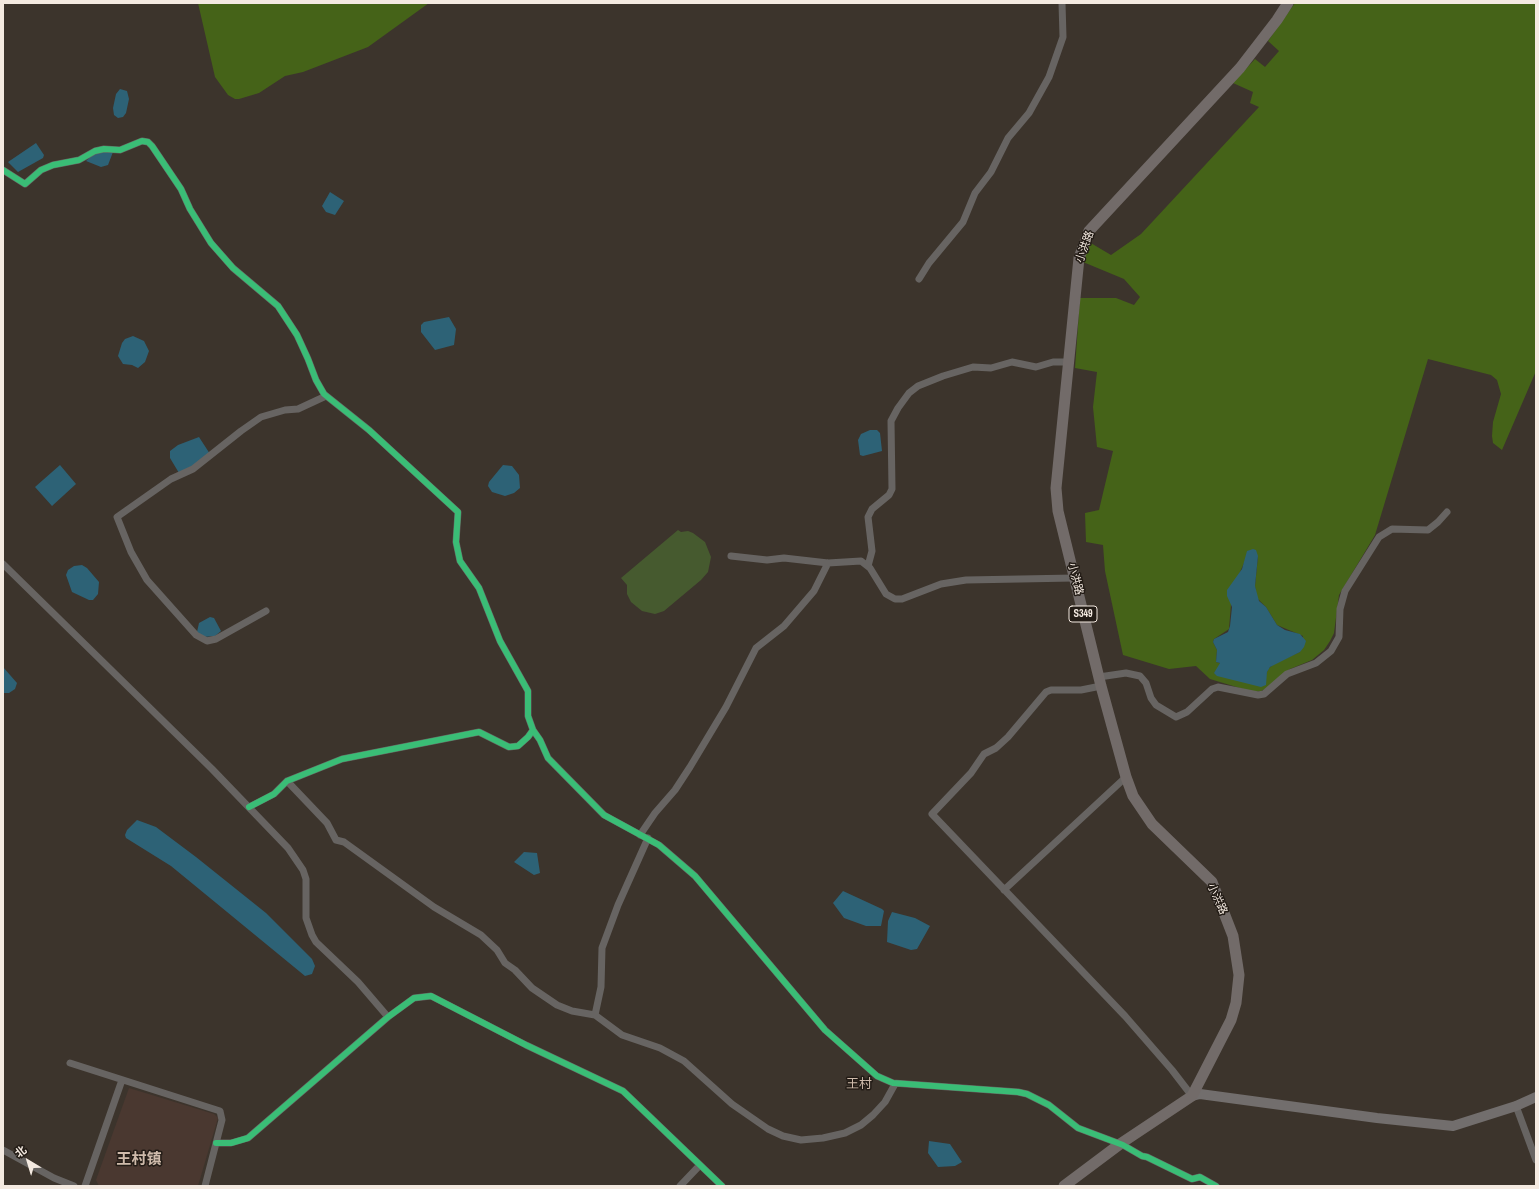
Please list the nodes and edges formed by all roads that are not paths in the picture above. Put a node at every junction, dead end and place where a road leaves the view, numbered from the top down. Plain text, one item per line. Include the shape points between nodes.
1 (1062, 3) edge
2 (1288, 3) edge
3 (3, 170) edge
4 (919, 280) dead end
5 (1070, 362) junction
6 (326, 396) junction
7 (1447, 512) dead end
8 (731, 556) dead end
9 (828, 563) junction
10 (3, 564) edge
11 (868, 566) junction
12 (1074, 578) junction
13 (266, 611) dead end
14 (1100, 682) junction
15 (532, 730) junction
16 (1126, 777) junction
17 (288, 781) junction
18 (249, 807) junction
19 (640, 835) junction
20 (648, 838) junction
21 (1004, 890) junction
22 (595, 1015) junction
23 (388, 1017) junction
24 (70, 1063) dead end
25 (122, 1080) junction
26 (895, 1084) junction
27 (1192, 1096) junction
28 (1536, 1096) edge
29 (1516, 1106) junction
30 (216, 1143) junction
31 (1120, 1144) junction
32 (3, 1150) edge
33 (1536, 1160) edge
34 (700, 1165) junction
35 (74, 1186) edge
36 (85, 1186) edge
37 (204, 1186) edge
38 (680, 1186) edge
39 (722, 1186) edge
40 (1064, 1186) edge
41 (1216, 1186) edge

1 - 4 street via 1063,37 1049,77 1029,113 1008,138 991,172 975,193 963,222
2 - 5 main road, 小洪路 / S349 via 1240,68 1089,231 1079,258
3 - 6 street via 24,184 41,170 82,159 95,151 120,150 142,141 148,142 181,189 211,243 233,268 278,306 297,335 316,380
5 - 11 street via 1053,362 1036,367 1012,362 991,368 973,367 918,386 909,393 891,421 893,486 889,495 872,509 868,517 872,551
5 - 12 main road, 小洪路 / S349 via 1056,488 1058,511
6 - 13 street via 298,409 261,417 193,469 171,479 117,517 131,552 147,580 196,635 207,641 216,639
6 - 15 street via 369,430 458,512 456,534 460,561 479,588 500,641 528,691 528,716
7 - 14 street via 1428,530 1392,529 1379,537 1345,591 1340,609 1338,637 1331,651 1316,662 1287,674 1264,694 1218,687 1176,718 1156,705 1140,676 1126,673
8 - 9 street
9 - 11 street via 861,561
9 - 19 street via 814,591 784,626 756,648 726,707 690,767
10 - 18 street
11 - 12 street via 886,594 896,599 941,584 966,580
12 - 14 main road, 小洪路 / S349
14 - 16 main road, 小洪路 / S349
14 - 21 street via 1081,690 1046,692 1008,738 984,754 971,773 932,814
15 - 17 street via 523,742 514,747 501,744 479,732 342,759
15 - 19 street via 548,758 604,815
16 - 21 street
16 - 27 main road, 小洪路 / S349 via 1134,796 1152,824 1212,882 1233,936 1239,975 1236,1003 1231,1020
17 - 18 street via 274,794
17 - 22 street via 327,823 336,840 344,842 434,906 481,935 497,950 505,963 552,1002 572,1011
18 - 23 street via 284,844 302,870 307,885 306,918 316,942 358,982
19 - 20 street
20 - 22 street via 618,904 602,948 601,987
20 - 26 street via 676,858 695,876 834,1039 872,1072
21 - 27 street via 1148,1042
22 - 26 street via 622,1035 660,1048 684,1061 732,1104 783,1136 801,1140 845,1133 873,1115 885,1102
23 - 30 street via 248,1138 231,1143
23 - 34 street via 414,998 431,996 526,1045 618,1087
24 - 25 street
25 - 30 street via 218,1110 222,1120
25 - 36 street
26 - 31 street via 1027,1094 1049,1105 1078,1128
27 - 29 main road via 1200,1094 1453,1126
27 - 31 main road, 小洪路 / S349
28 - 29 main road
29 - 33 street
30 - 37 street
31 - 40 main road, 小洪路 / S349
31 - 41 street via 1192,1179 1200,1178
32 - 35 street
34 - 38 street
34 - 39 street

